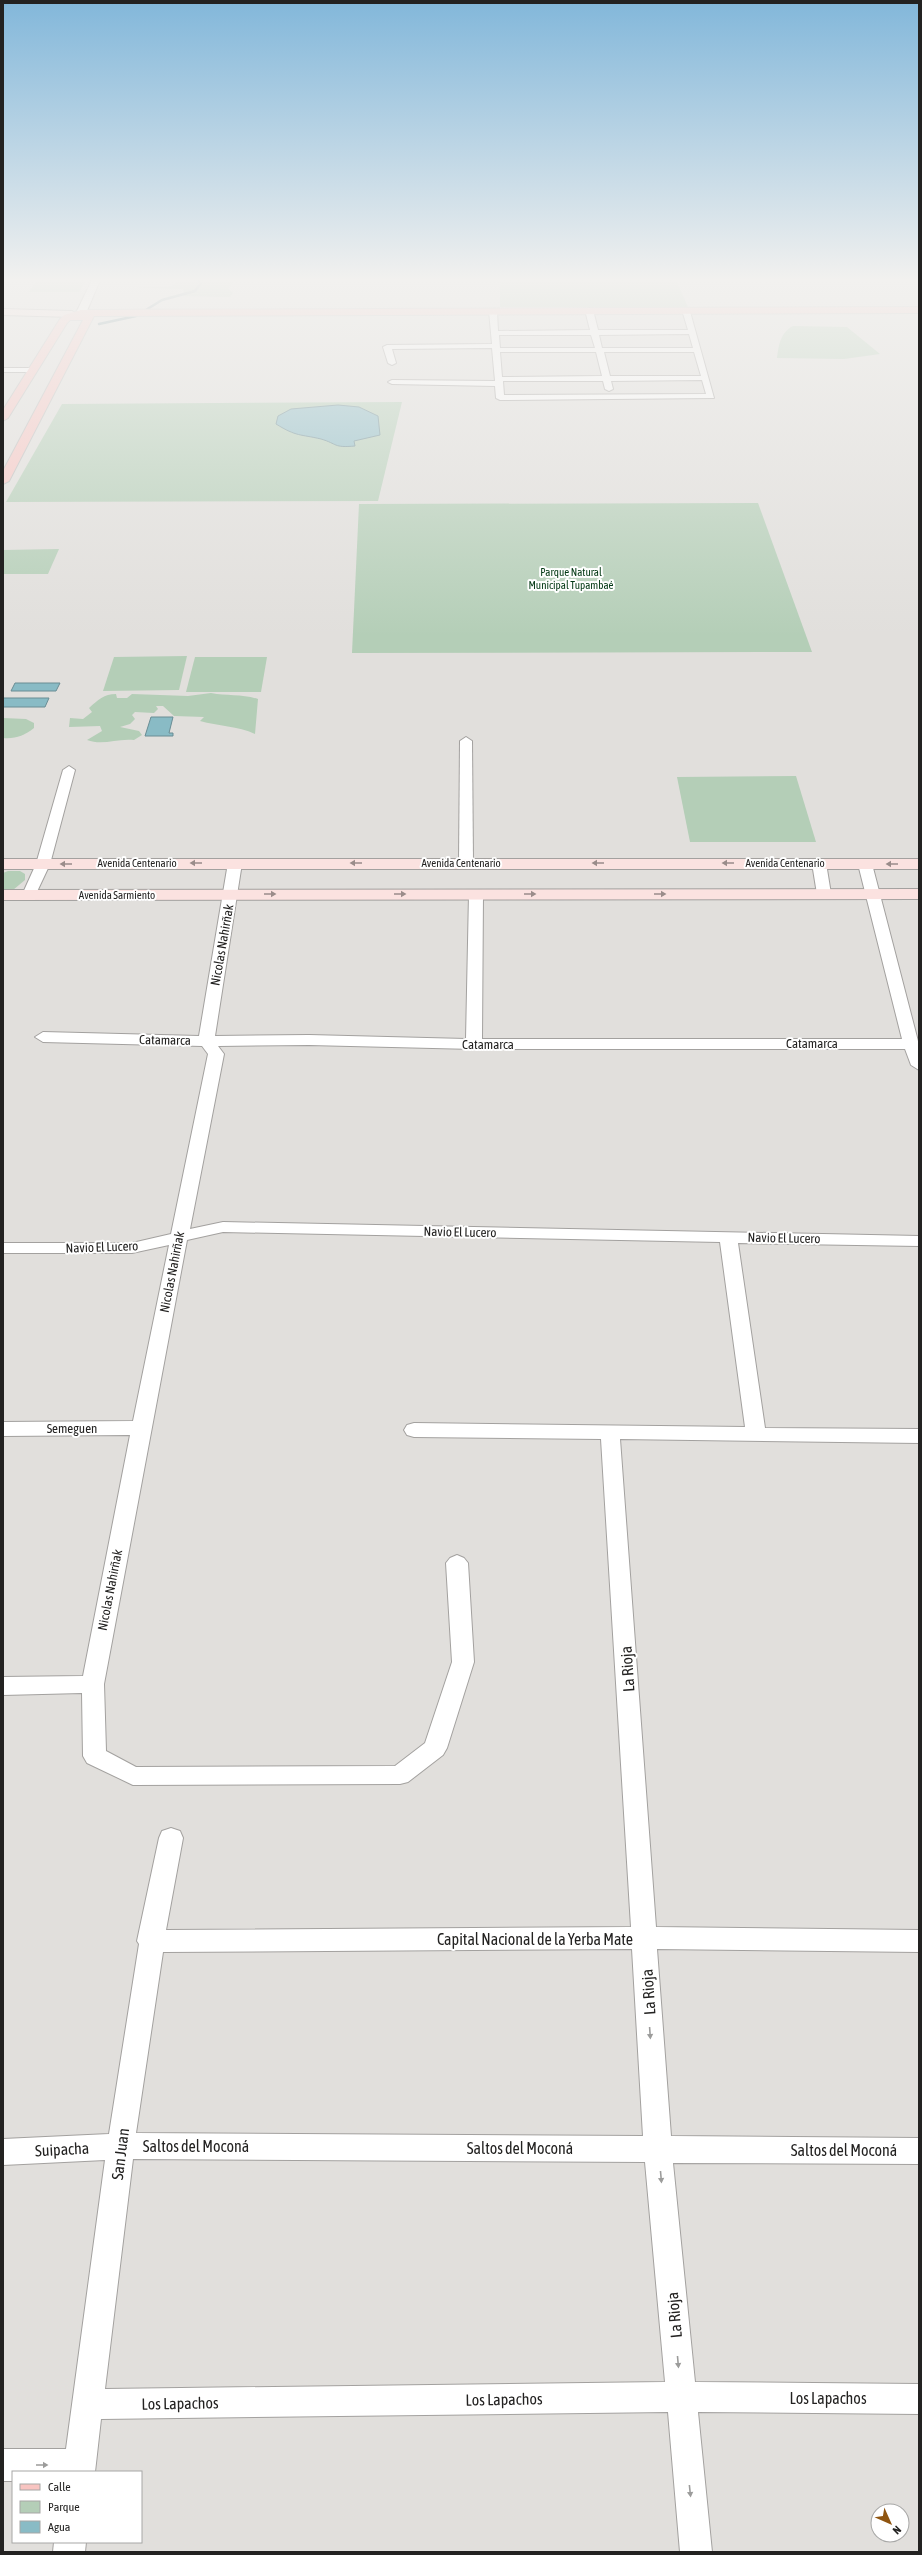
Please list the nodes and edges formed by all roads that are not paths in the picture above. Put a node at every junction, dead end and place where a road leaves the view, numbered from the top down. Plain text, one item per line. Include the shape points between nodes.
1 (15, 397) edge
2 (49, 397) edge
3 (500, 397) edge
4 (585, 397) edge
5 (4, 414) edge
6 (3, 481) edge
7 (466, 741) dead end
8 (69, 770) dead end
9 (235, 863) junction
10 (466, 863) junction
11 (819, 863) junction
12 (3, 864) edge
13 (44, 864) junction
14 (865, 864) junction
15 (919, 864) edge
16 (231, 894) junction
17 (476, 894) junction
18 (824, 894) junction
19 (874, 894) junction
20 (919, 894) edge
21 (3, 895) edge
22 (29, 895) junction
23 (43, 1037) dead end
24 (207, 1042) junction
25 (474, 1044) junction
26 (911, 1044) junction
27 (919, 1065) edge
28 (728, 1237) junction
29 (179, 1238) junction
30 (919, 1241) edge
31 (3, 1248) edge
32 (3, 1428) edge
33 (141, 1428) junction
34 (414, 1430) dead end
35 (610, 1432) junction
36 (756, 1434) junction
37 (919, 1436) edge
38 (457, 1563) dead end
39 (93, 1684) junction
40 (3, 1686) edge
41 (171, 1838) dead end
42 (644, 1938) junction
43 (150, 1941) junction
44 (919, 1941) edge
45 (120, 2146) junction
46 (658, 2149) junction
47 (919, 2151) edge
48 (3, 2152) edge
49 (681, 2397) junction
50 (919, 2399) edge
51 (89, 2404) junction
52 (3, 2465) edge
53 (80, 2469) edge
54 (696, 2552) edge

1 - 5 main road
2 - 6 main road
3 - 4 street
7 - 10 street
8 - 13 street
10 -> 9 main road, Avenida Centenario
9 -> 13 main road, Avenida Centenario
9 - 16 street, Nicolas Nahirñak
11 -> 10 main road, Avenida Centenario
11 - 14 main road, Avenida Centenario
11 - 18 street
12 - 13 main road, Avenida Centenario
13 - 22 street
15 -> 14 main road, Avenida Centenario
14 - 19 street
16 -> 17 main road
16 - 22 main road, Avenida Sarmiento
16 - 24 street, Nicolas Nahirñak via 207,1028
17 -> 18 main road
17 - 25 street
18 - 19 main road
19 - 20 main road
19 - 26 street
21 - 22 main road, Avenida Sarmiento
23 - 24 street, Catamarca
24 - 25 street, Catamarca via 309,1040
24 - 29 street, Nicolas Nahirñak via 216,1054
25 - 26 street, Catamarca
26 - 27 street
28 - 29 street, Navio El Lucero via 224,1227
28 - 30 street, Navio El Lucero
28 - 36 street
29 - 31 street, Navio El Lucero via 132,1248
29 - 33 street, Nicolas Nahirñak
32 - 33 street, Semeguen
33 - 39 street, Nicolas Nahirñak
34 - 35 street
35 - 36 street
35 - 42 street, La Rioja
36 - 37 street
38 - 39 street, Nicolas Nahirñak via 463,1662 435,1748 400,1775 133,1776 95,1756
39 - 40 street
41 - 43 street, San Juan
42 - 43 street, Capital Nacional de la Yerba Mate
42 - 44 street, Capital Nacional de la Yerba Mate
42 -> 46 street, La Rioja
43 - 45 street, San Juan
45 - 46 street, Saltos del Moconá
45 - 48 street, Suipacha
45 - 51 street, San Juan
46 - 47 street, Saltos del Moconá
46 -> 49 street, La Rioja
49 - 50 street, Los Lapachos
49 - 51 street, Los Lapachos
49 -> 54 street, La Rioja
51 - 53 street, San Juan
52 -> 53 street

